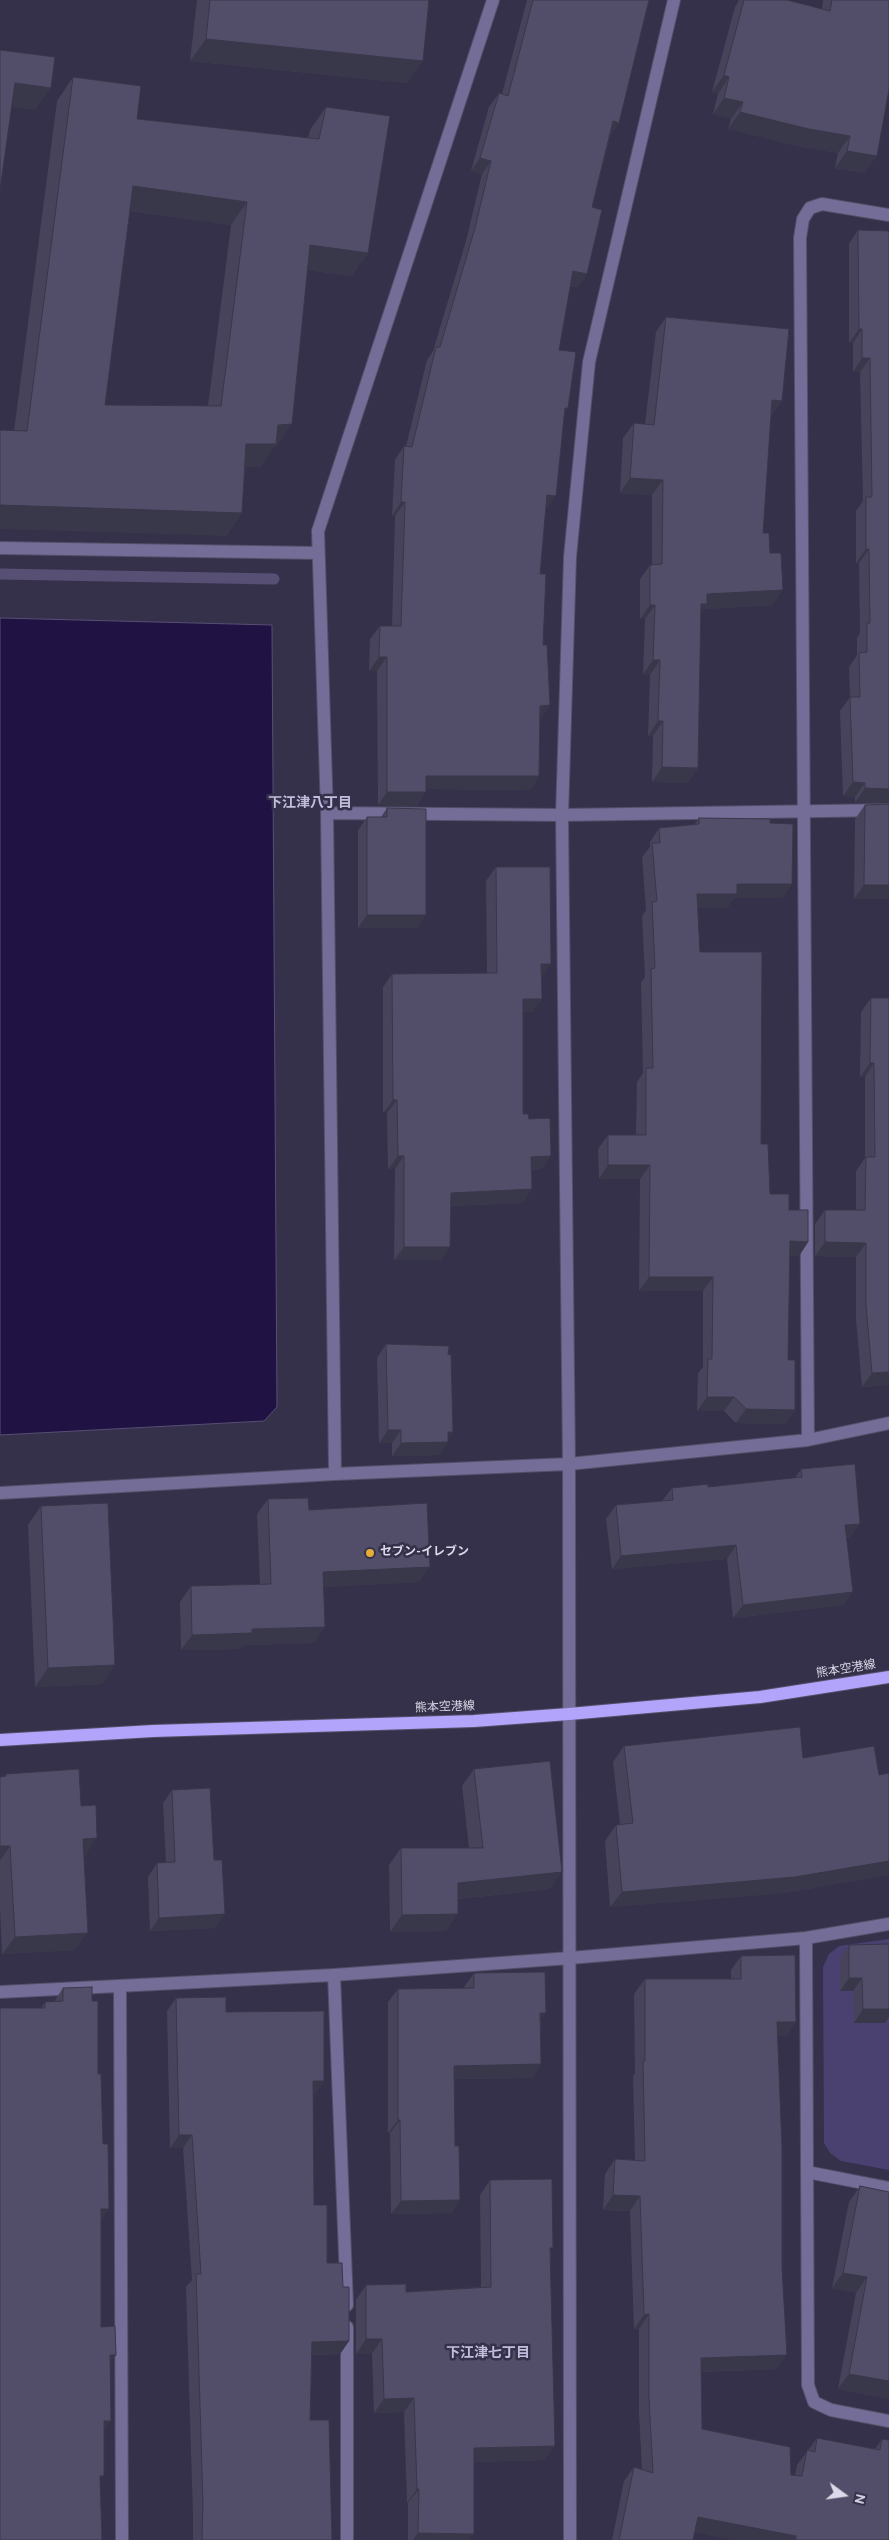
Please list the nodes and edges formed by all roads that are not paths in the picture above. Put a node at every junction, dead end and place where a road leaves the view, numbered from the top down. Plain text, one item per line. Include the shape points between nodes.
1 (493, 0) edge
2 (674, 0) edge
3 (889, 215) edge
4 (0, 548) edge
5 (318, 553) junction
6 (804, 810) junction
7 (889, 810) edge
8 (327, 813) junction
9 (562, 816) junction
10 (889, 1422) edge
11 (808, 1440) junction
12 (569, 1464) junction
13 (335, 1474) junction
14 (0, 1493) edge
15 (889, 1677) edge
16 (569, 1714) junction
17 (0, 1740) edge
18 (889, 1924) edge
19 (806, 1938) junction
20 (570, 1958) junction
21 (334, 1975) junction
22 (120, 1986) junction
23 (0, 1992) edge
24 (807, 2172) junction
25 (889, 2188) edge
26 (889, 2421) edge
27 (122, 2540) edge
28 (347, 2540) edge
29 (570, 2540) edge

1 - 5 street via 318,531
2 - 9 street via 589,362 570,557
3 - 6 street via 822,204 810,208 800,238
4 - 5 street
5 - 8 street
6 - 7 street
6 - 9 street
6 - 11 street
8 - 9 street
8 - 13 street
9 - 12 street
10 - 11 street
11 - 12 street
12 - 13 street
12 - 16 street
13 - 14 street
15 - 16 main road, 熊本空港線 via 760,1697
16 - 17 main road, 熊本空港線 via 474,1721 153,1731
16 - 20 street
18 - 19 street
19 - 20 street
19 - 24 street
20 - 21 street
20 - 29 street
21 - 22 street
21 - 28 street via 348,2278
22 - 23 street
22 - 27 street
24 - 25 street
24 - 26 street via 808,2385 814,2402 831,2410

